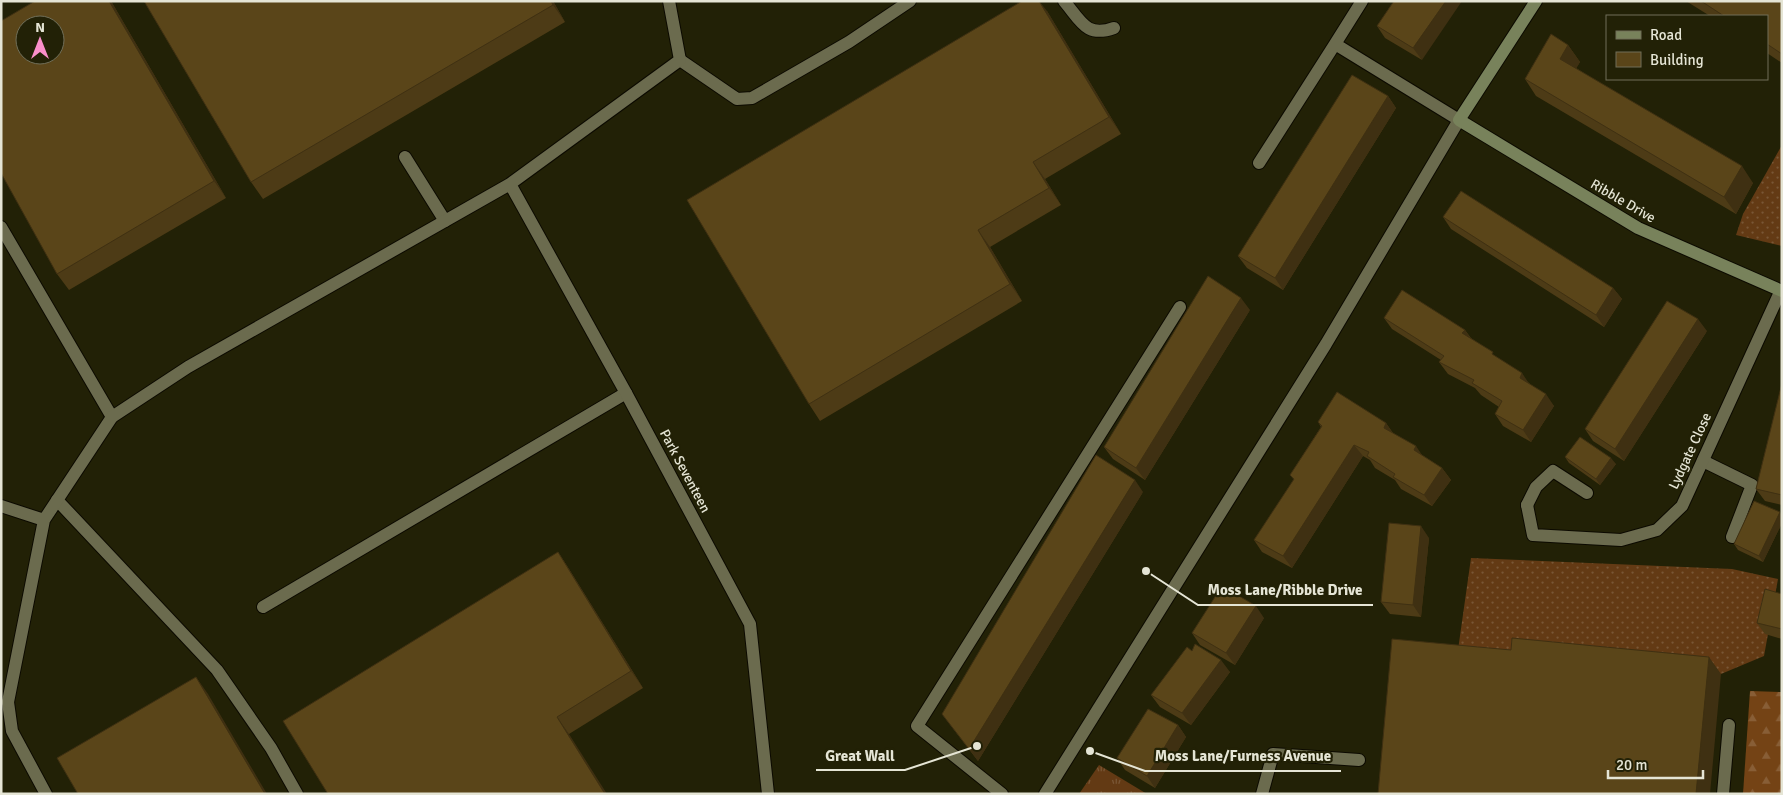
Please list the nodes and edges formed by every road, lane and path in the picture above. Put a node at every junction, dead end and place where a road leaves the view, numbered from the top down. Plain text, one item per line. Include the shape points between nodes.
1 (669, 1) edge
2 (910, 1) edge
3 (1064, 1) edge
4 (1362, 1) edge
5 (1536, 1) edge
6 (1114, 28) dead end
7 (1335, 44) junction
8 (680, 60) junction
9 (1459, 120) junction
10 (405, 157) dead end
11 (1259, 163) dead end
12 (510, 184) junction
13 (445, 221) junction
14 (1, 227) edge
15 (1782, 290) edge
16 (1180, 307) dead end
17 (626, 393) junction
18 (112, 418) junction
19 (1703, 461) junction
20 (1588, 493) dead end
21 (58, 500) junction
22 (1, 506) edge
23 (44, 520) junction
24 (1732, 537) dead end
25 (263, 607) dead end
26 (1729, 725) dead end
27 (1359, 760) dead end
28 (46, 794) edge
29 (297, 794) edge
30 (768, 794) edge
31 (1002, 794) edge
32 (1045, 794) edge
33 (1262, 794) edge
34 (1723, 794) edge

1 - 8 street
2 - 8 street via 849,42 752,98 737,99
3 - 6 street via 1087,29 1101,32
4 - 7 street
5 - 9 street
7 - 9 street
7 - 11 street
8 - 12 street
9 - 15 street, Ribble Drive via 1638,228
9 - 32 street via 1326,344
10 - 13 street
12 - 13 street
12 - 17 street, Park Seventeen
13 - 18 street via 188,367
14 - 18 street
15 - 19 street, Lydgate Close
16 - 31 street via 917,726
17 - 25 street
17 - 30 street, Park Seventeen via 750,624
18 - 21 street
19 - 20 street, Lydgate Close via 1682,506 1657,530 1621,540 1533,536 1527,505 1536,487 1553,471
19 - 24 street via 1752,485
21 - 23 street
21 - 29 street via 217,670 271,748
22 - 23 street
23 - 28 street via 8,702 12,731
26 - 34 street
27 - 33 street via 1273,754

